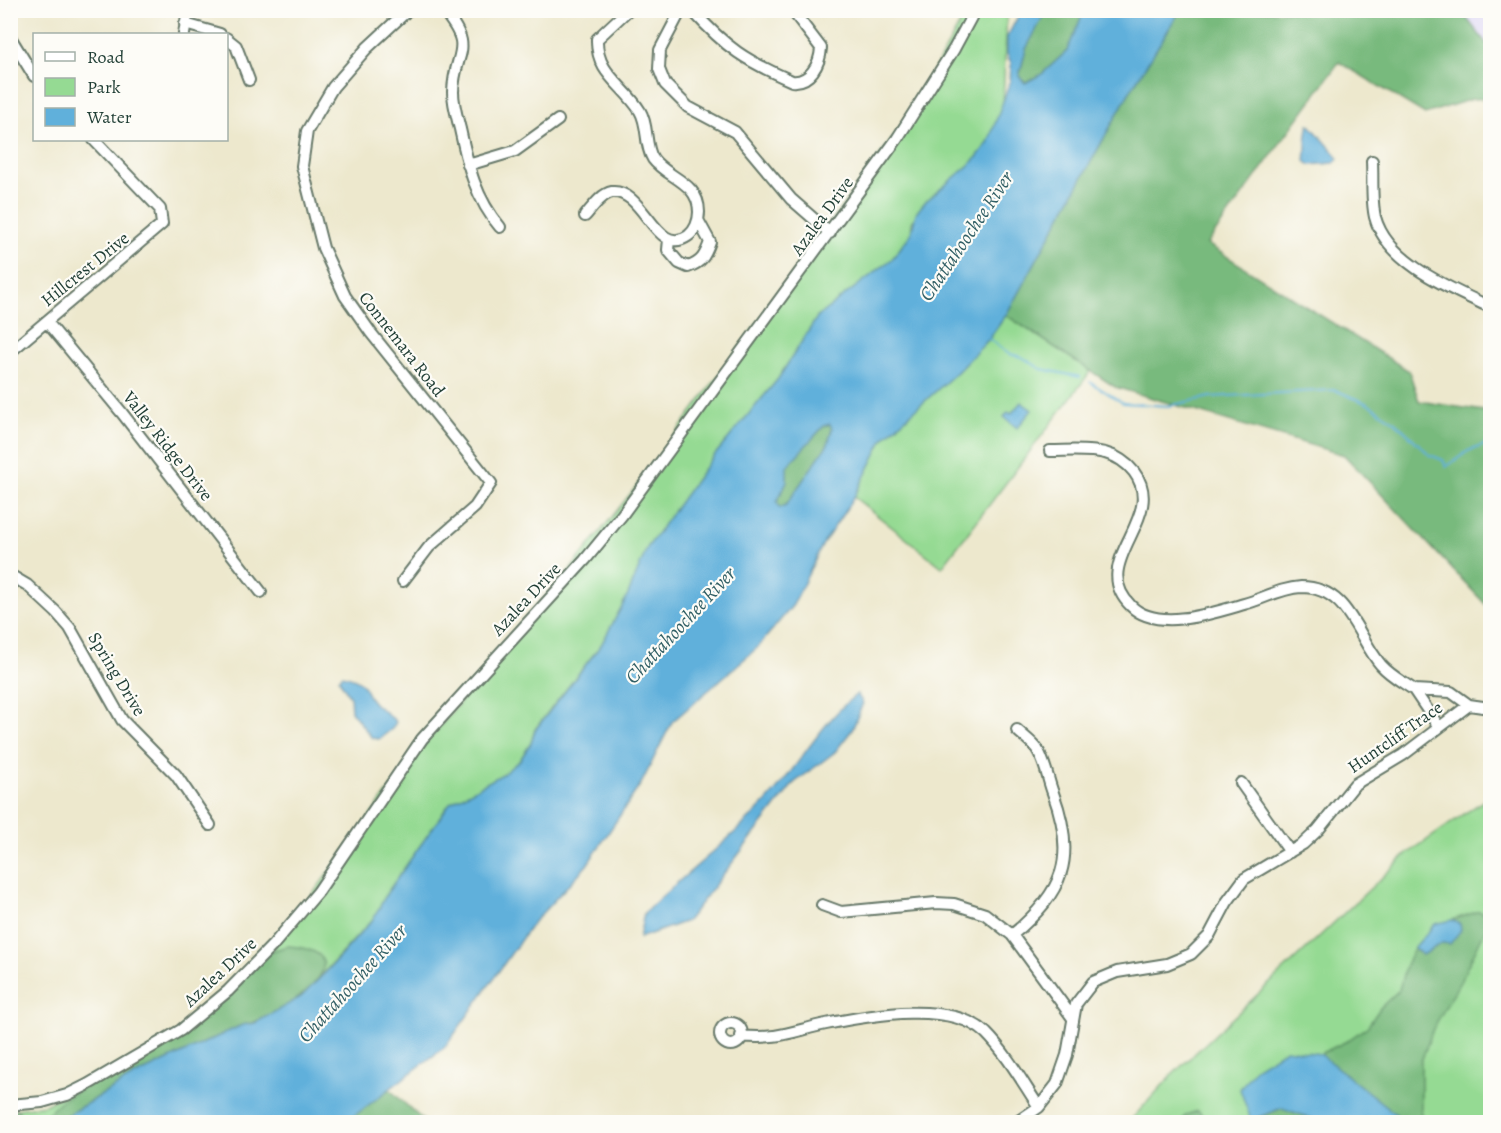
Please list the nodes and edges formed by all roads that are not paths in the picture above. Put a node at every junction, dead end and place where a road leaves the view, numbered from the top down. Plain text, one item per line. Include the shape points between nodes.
1 (188, 10) edge
2 (443, 10) edge
3 (628, 10) edge
4 (681, 10) edge
5 (692, 10) edge
6 (792, 10) edge
7 (975, 10) edge
8 (406, 11) edge
9 (184, 29) edge
10 (213, 33) edge
11 (10, 37) edge
12 (228, 40) edge
13 (33, 74) edge
14 (249, 81) dead end
15 (558, 120) dead end
16 (95, 141) edge
17 (1372, 161) dead end
18 (468, 165) junction
19 (585, 216) dead end
20 (698, 220) junction
21 (500, 227) dead end
22 (830, 233) junction
23 (669, 239) junction
24 (1491, 307) edge
25 (46, 322) junction
26 (10, 352) edge
27 (1050, 451) dead end
28 (10, 575) edge
29 (403, 581) dead end
30 (261, 592) dead end
31 (1414, 690) junction
32 (1469, 705) junction
33 (1491, 708) edge
34 (1439, 727) junction
35 (1017, 730) dead end
36 (1241, 783) dead end
37 (210, 825) dead end
38 (1290, 852) junction
39 (822, 904) dead end
40 (1012, 935) junction
41 (1072, 1017) junction
42 (741, 1036) dead end
43 (10, 1105) edge
44 (1039, 1107) junction
45 (1017, 1122) edge

1 - 9 street
2 - 18 street via 462,39 453,94
3 - 20 street via 597,39 597,55 640,111 651,156 690,189 697,200
4 - 22 street via 660,50 659,69 665,84 688,107 735,132 791,199
5 - 6 street via 740,56 798,82 810,75 819,62 821,48
7 - 22 street, Azalea Drive via 897,139
8 - 29 street, Connemara Road via 333,87 307,131 302,166 323,248 345,296 490,483 475,507 429,548
9 - 10 street
11 - 13 street
12 - 14 street via 239,52
15 - 18 street via 515,151
16 - 25 street, Hillcrest Drive via 163,217 158,231
17 - 24 street via 1375,217 1381,231 1427,277
18 - 21 street via 481,201
19 - 23 street via 603,195 621,193 634,201 660,234
20 - 23 street via 688,236
20 - 23 street via 710,242 697,264 687,267 679,263 668,250
22 - 43 street, Azalea Drive via 603,539 422,739 318,892 273,945 215,1003 181,1029 67,1095
25 - 26 street, Hillcrest Drive
25 - 30 street, Valley Ridge Drive
27 - 31 street via 1108,454 1126,463 1139,479 1144,504 1120,554 1117,573 1123,595 1138,613 1174,620 1244,604 1289,588 1315,589 1344,605 1382,666
28 - 37 street, Spring Drive via 27,585 70,628 122,720 176,775
31 - 32 street via 1450,692
31 - 34 street
32 - 33 street, Huntcliff Trace
32 - 34 street, Huntcliff Trace
34 - 38 street, Huntcliff Trace via 1355,784 1318,830
35 - 40 street via 1037,749 1063,819 1066,838 1063,867 1055,890 1035,916
36 - 38 street
38 - 41 street, Huntcliff Trace via 1244,879 1209,936 1191,954 1094,982 1083,992
39 - 40 street via 841,912 954,904 986,914
40 - 41 street
41 - 44 street, Huntcliff Trace via 1064,1069
42 - 44 street via 779,1037 859,1018 951,1015 986,1034
44 - 45 street, Huntcliff Trace

